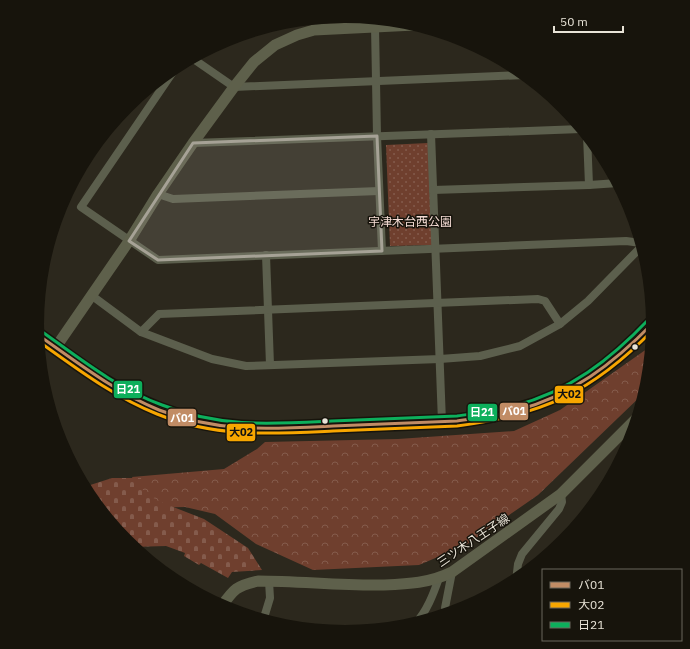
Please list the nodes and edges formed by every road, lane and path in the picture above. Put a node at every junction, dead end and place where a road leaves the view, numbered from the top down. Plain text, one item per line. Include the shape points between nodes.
1 (365, 24) edge
2 (374, 25) edge
3 (197, 61) edge
4 (515, 75) edge
5 (167, 81) edge
6 (375, 82) junction
7 (234, 87) junction
8 (575, 129) edge
9 (431, 134) junction
10 (377, 136) junction
11 (193, 143) junction
12 (587, 146) edge
13 (612, 184) edge
14 (589, 186) junction
15 (379, 190) junction
16 (433, 190) junction
17 (158, 194) junction
18 (129, 241) junction
19 (635, 243) edge
20 (436, 248) junction
21 (637, 249) edge
22 (382, 251) junction
23 (266, 255) junction
24 (92, 295) junction
25 (438, 304) junction
26 (268, 310) junction
27 (560, 324) junction
28 (646, 331) edge
29 (141, 332) junction
30 (44, 339) edge
31 (56, 347) junction
32 (440, 359) junction
33 (270, 365) junction
34 (442, 422) junction
35 (628, 427) edge
36 (561, 494) junction
37 (452, 572) junction
38 (517, 572) edge
39 (439, 578) junction
40 (269, 581) junction
41 (226, 601) edge
42 (446, 609) edge
43 (265, 615) edge
44 (422, 616) edge

1 - 7 street via 314,30 276,45 254,62
2 - 6 street
3 - 7 street
4 - 6 street
5 - 18 street via 81,207
6 - 7 street
6 - 10 street
7 - 11 street
8 - 9 street
9 - 10 street
9 - 16 street
10 - 11 street
10 - 15 street
11 - 17 street
12 - 14 street
13 - 14 street
14 - 16 street
15 - 17 street via 173,199
15 - 22 street
16 - 20 street
17 - 18 street
18 - 23 street via 158,260
18 - 24 street
19 - 20 street via 626,241
20 - 22 street
20 - 25 street
21 - 27 street via 588,301
22 - 23 street
23 - 26 street
24 - 29 street
24 - 31 street
25 - 26 street
25 - 27 street via 545,300
25 - 32 street
26 - 29 street via 159,314
26 - 33 street
27 - 32 street via 520,346 480,356
28 - 34 street via 592,378 546,402 482,418
29 - 33 street via 212,359 246,366
30 - 31 street
31 - 34 street via 128,395 168,413 205,423 262,429
32 - 33 street
32 - 34 street
35 - 36 street, 三ツ木八王子線
36 - 37 street, 三ツ木八王子線
36 - 38 street via 562,502 559,509 522,554
37 - 39 street, 三ツ木八王子線
37 - 42 street
39 - 40 street, 三ツ木八王子線 via 411,584 360,586
39 - 44 street
40 - 41 street, 三ツ木八王子線 via 243,584 232,592
40 - 43 street via 270,598

